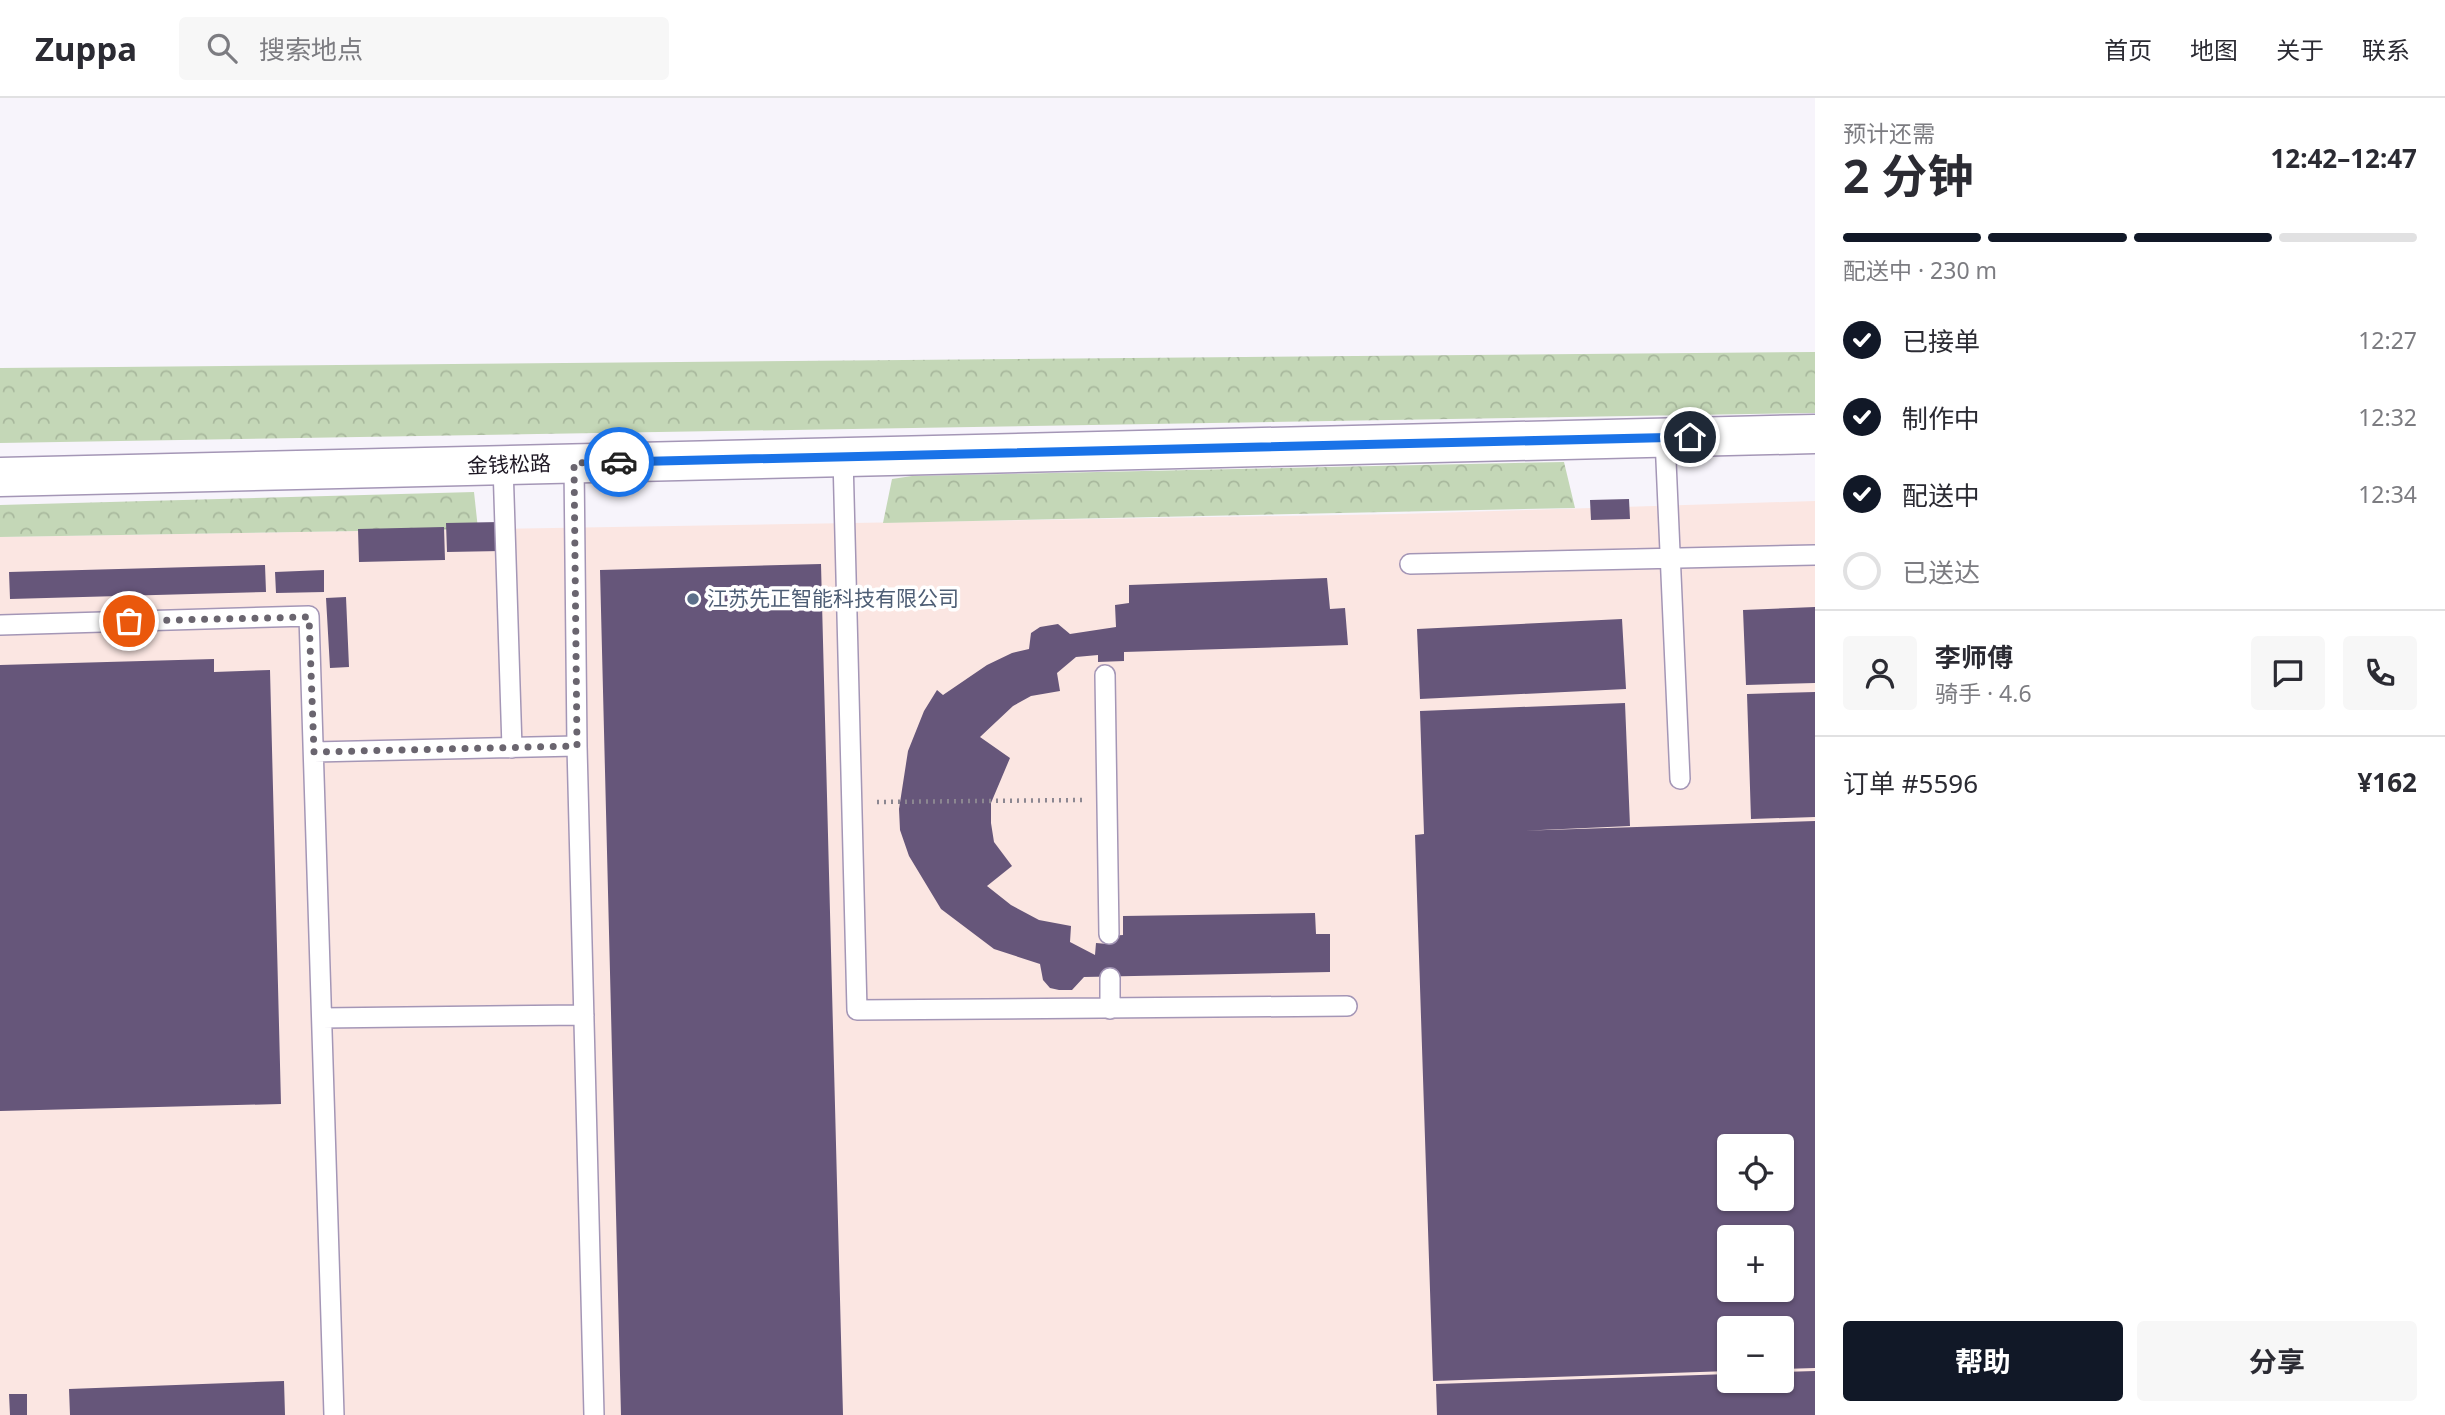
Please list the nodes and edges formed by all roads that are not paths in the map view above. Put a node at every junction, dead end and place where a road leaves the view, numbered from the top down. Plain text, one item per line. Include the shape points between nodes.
1 (1815, 434) edge
2 (1665, 438) junction
3 (843, 457) junction
4 (574, 463) junction
5 (502, 466) junction
6 (0, 477) edge
7 (1815, 555) edge
8 (1671, 558) junction
9 (1410, 564) dead end
10 (0, 625) edge
11 (1105, 675) dead end
12 (577, 746) junction
13 (512, 748) junction
14 (314, 752) junction
15 (1681, 779) dead end
16 (1110, 934) dead end
17 (1110, 978) dead end
18 (1347, 1006) dead end
19 (1110, 1009) junction
20 (584, 1015) junction
21 (322, 1018) junction
22 (334, 1415) edge
23 (594, 1415) edge

1 - 2 street, 金钱松路
2 - 3 street, 金钱松路
2 - 8 lane
3 - 4 street, 金钱松路
3 - 19 lane via 857,1010
4 - 5 street, 金钱松路
4 - 12 lane
5 - 6 street, 金钱松路
5 - 13 lane
7 - 8 lane
8 - 9 lane
8 - 15 lane
10 - 14 lane via 309,617
11 - 16 lane
12 - 13 lane
12 - 20 lane
13 - 14 lane
14 - 21 lane
17 - 19 lane
18 - 19 lane
20 - 21 lane
20 - 23 lane
21 - 22 lane

